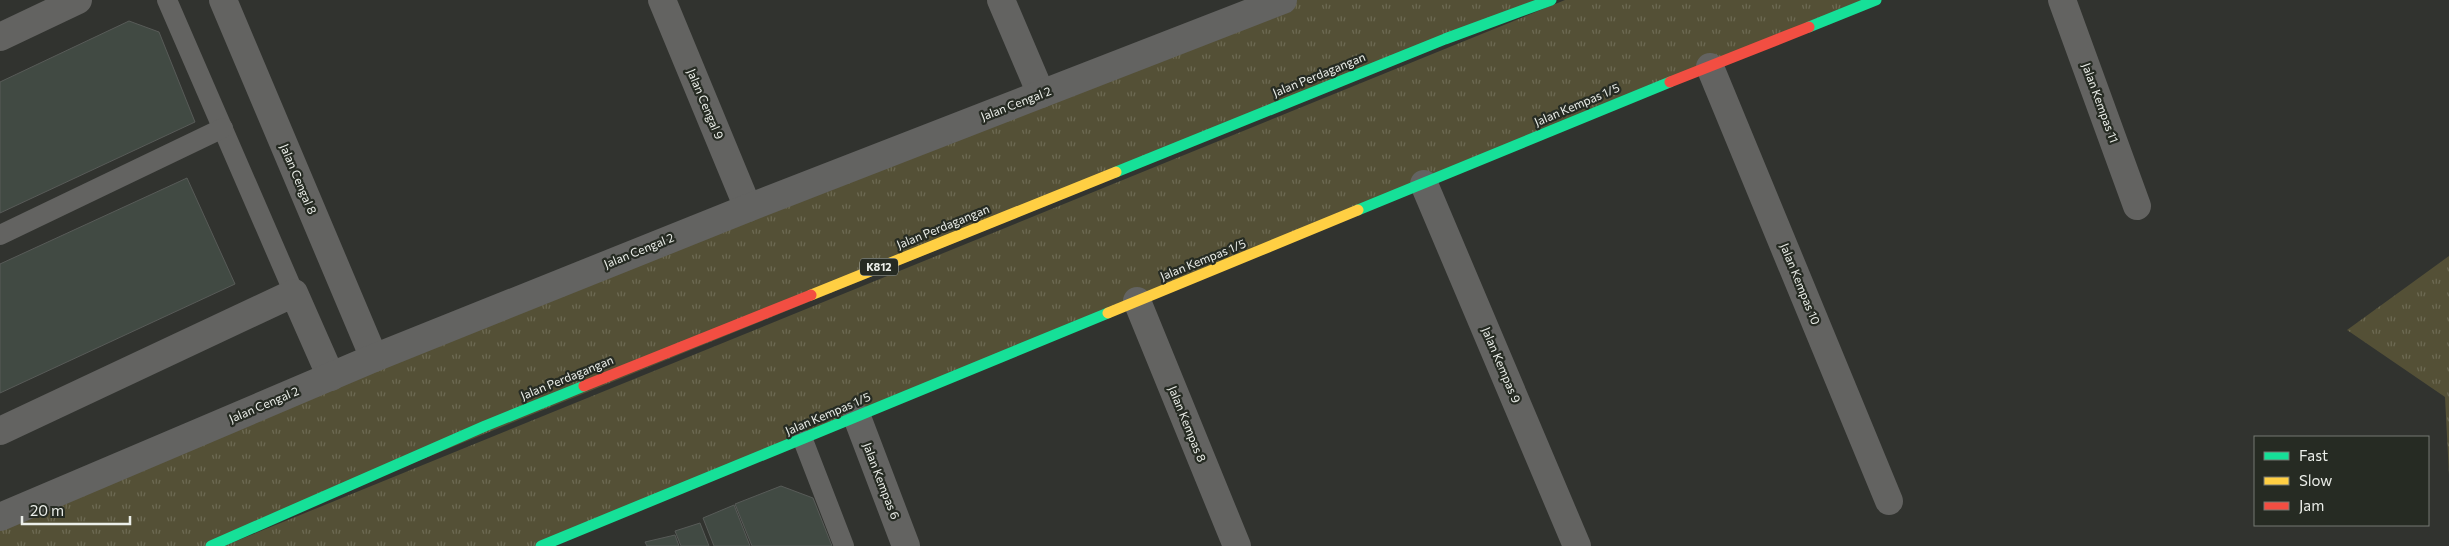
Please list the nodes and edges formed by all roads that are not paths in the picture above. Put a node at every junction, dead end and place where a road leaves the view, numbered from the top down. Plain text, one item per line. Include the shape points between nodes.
1 (78, 0) edge
2 (167, 0) edge
3 (222, 0) edge
4 (662, 0) edge
5 (1001, 0) edge
6 (1284, 0) edge
7 (1551, 0) edge
8 (1876, 0) edge
9 (2062, 0) edge
10 (0, 37) edge
11 (1710, 67) junction
12 (1041, 94) junction
13 (222, 128) junction
14 (1424, 184) junction
15 (2137, 206) dead end
16 (748, 208) junction
17 (0, 235) edge
18 (294, 293) junction
19 (1138, 301) junction
20 (374, 358) junction
21 (331, 377) junction
22 (856, 417) junction
23 (0, 431) edge
24 (803, 440) junction
25 (1889, 501) dead end
26 (0, 517) edge
27 (210, 546) edge
28 (541, 546) edge
29 (844, 546) edge
30 (906, 546) edge
31 (1237, 546) edge
32 (1577, 546) edge

1 - 10 street
2 - 13 lane
3 - 20 street, Jalan Cengal 8
4 - 16 street, Jalan Cengal 9
5 - 12 street
6 - 12 street, Jalan Cengal 2
7 - 27 street, Jalan Perdagangan / K812 via 1444,39 485,426
8 - 11 street, Jalan Kempas 1/5
9 - 15 street, Jalan Kempas 11
11 - 14 street, Jalan Kempas 1/5
11 - 25 street, Jalan Kempas 10
12 - 16 street, Jalan Cengal 2
13 - 17 lane
13 - 18 lane
14 - 19 street, Jalan Kempas 1/5
14 - 32 street, Jalan Kempas 9
16 - 20 street, Jalan Cengal 2
18 - 21 street
18 - 23 street
19 - 22 street, Jalan Kempas 1/5
19 - 31 street, Jalan Kempas 8
20 - 21 street, Jalan Cengal 2
21 - 26 street, Jalan Cengal 2
22 - 24 street, Jalan Kempas 1/5
22 - 30 street, Jalan Kempas 6
24 - 28 street, Jalan Kempas 1/5
24 - 29 lane

